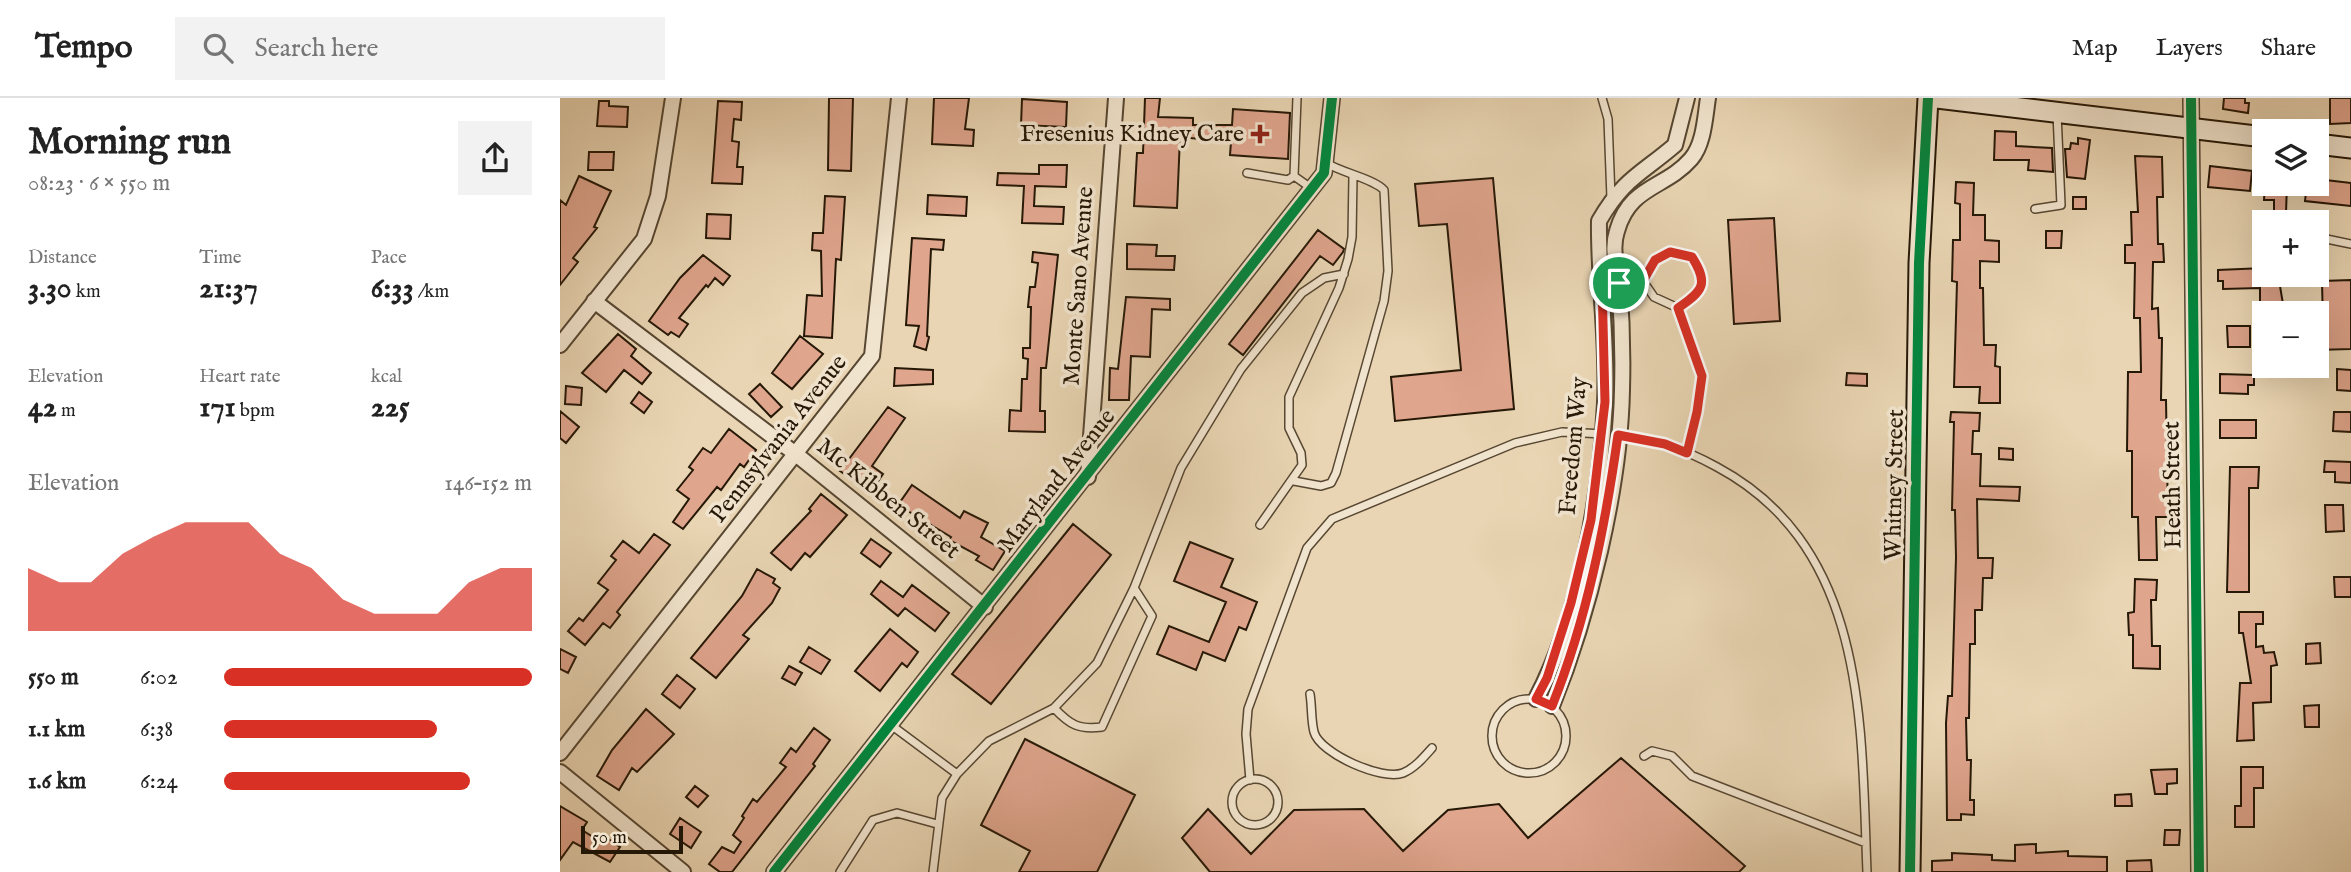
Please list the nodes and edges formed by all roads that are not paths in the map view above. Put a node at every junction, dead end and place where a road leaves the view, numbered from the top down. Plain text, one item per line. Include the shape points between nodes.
1 (673, 98) edge
2 (899, 98) edge
3 (1116, 98) edge
4 (1297, 98) edge
5 (1332, 98) edge
6 (1602, 98) edge
7 (1687, 98) edge
8 (1708, 98) edge
9 (1928, 98) edge
10 (1937, 98) edge
11 (2191, 98) edge
12 (2057, 112) junction
13 (2190, 128) junction
14 (2252, 136) edge
15 (2329, 145) edge
16 (2351, 148) edge
17 (1325, 163) junction
18 (1247, 173) dead end
19 (1294, 176) junction
20 (1353, 176) junction
21 (1311, 188) junction
22 (1611, 200) junction
23 (2035, 209) dead end
24 (2329, 239) edge
25 (2351, 244) edge
26 (1343, 274) junction
27 (1643, 281) junction
28 (1602, 283) junction
29 (1619, 283) junction
30 (594, 301) junction
31 (1678, 308) junction
32 (560, 345) edge
33 (1602, 433) junction
34 (1618, 435) junction
35 (1687, 453) junction
36 (797, 455) junction
37 (1088, 477) junction
38 (1294, 481) junction
39 (1260, 525) dead end
40 (1134, 588) junction
41 (985, 607) junction
42 (1310, 694) dead end
43 (1536, 699) junction
44 (1552, 706) junction
45 (1054, 708) junction
46 (891, 725) junction
47 (1432, 748) dead end
48 (560, 753) edge
49 (1644, 756) dead end
50 (560, 772) edge
51 (957, 774) junction
52 (1250, 780) junction
53 (937, 824) junction
54 (1866, 843) junction
55 (683, 872) edge
56 (774, 872) edge
57 (840, 872) edge
58 (933, 872) edge
59 (1867, 872) edge
60 (1910, 872) edge
61 (2199, 872) edge

1 - 30 street via 658,196 644,239
2 - 36 street, Pennsylvania Avenue via 872,356
3 - 37 street, Monte Sano Avenue
4 - 19 lane
5 - 17 street, Maryland Avenue
6 - 22 lane via 1608,119
7 - 22 street, Freedom Way via 1675,145 1634,174
8 - 29 street, Freedom Way via 1700,143 1691,159 1637,195 1624,213 1614,250
9 - 60 street, Whitney Street via 1919,263
10 - 12 street
11 - 13 street, Heath Street
12 - 13 street
12 - 23 lane via 2061,205
13 - 14 street
13 - 61 street, Heath Street
15 - 16 street
17 - 20 lane
17 - 21 street, Maryland Avenue via 1324,173
18 - 19 lane via 1288,180
19 - 21 lane
20 - 26 lane via 1352,237
20 - 38 lane via 1377,182 1387,200 1384,301 1336,473 1331,483 1321,486
21 - 37 street, Maryland Avenue
22 - 28 street, Freedom Way via 1599,221
24 - 25 lane
26 - 38 lane via 1289,397 1289,428 1302,465
26 - 40 lane via 1324,278 1302,293 1241,369 1181,468
27 - 29 lane
27 - 31 lane via 1654,297
27 - 31 lane via 1655,260 1670,252 1692,257 1703,284 1696,296
28 - 29 lane
28 - 33 street, Freedom Way
29 - 34 street, Freedom Way via 1622,391
30 - 32 street
30 - 36 street, Mc Kibben Street
31 - 35 lane via 1702,376
33 - 34 lane
33 - 43 street, Freedom Way via 1581,571
33 - 52 lane via 1562,432 1515,443 1332,519 1307,548 1248,709
34 - 35 lane
34 - 44 street, Freedom Way via 1595,572
35 - 54 lane via 1745,482 1766,499 1793,529 1834,600 1852,664 1862,733
36 - 41 street, Mc Kibben Street
36 - 48 street, Pennsylvania Avenue
37 - 41 street, Maryland Avenue
38 - 39 lane
40 - 45 lane via 1097,663
40 - 45 lane via 1152,616 1102,727 1070,725
41 - 46 street, Maryland Avenue
42 - 47 lane via 1314,733 1324,749 1340,758 1402,774
43 - 44 lane
43 - 44 lane via 1506,706 1493,725 1497,756 1514,770 1540,772 1559,760 1567,733
45 - 51 lane via 989,741
46 - 51 lane
46 - 56 street, Maryland Avenue
49 - 54 lane via 1652,751 1672,756 1692,776
50 - 55 street
51 - 53 lane via 942,798
52 - 52 lane via 1237,788 1232,807 1241,821 1258,825 1272,817 1277,796 1268,783
53 - 57 lane via 897,813 873,820
53 - 58 lane
54 - 59 lane

